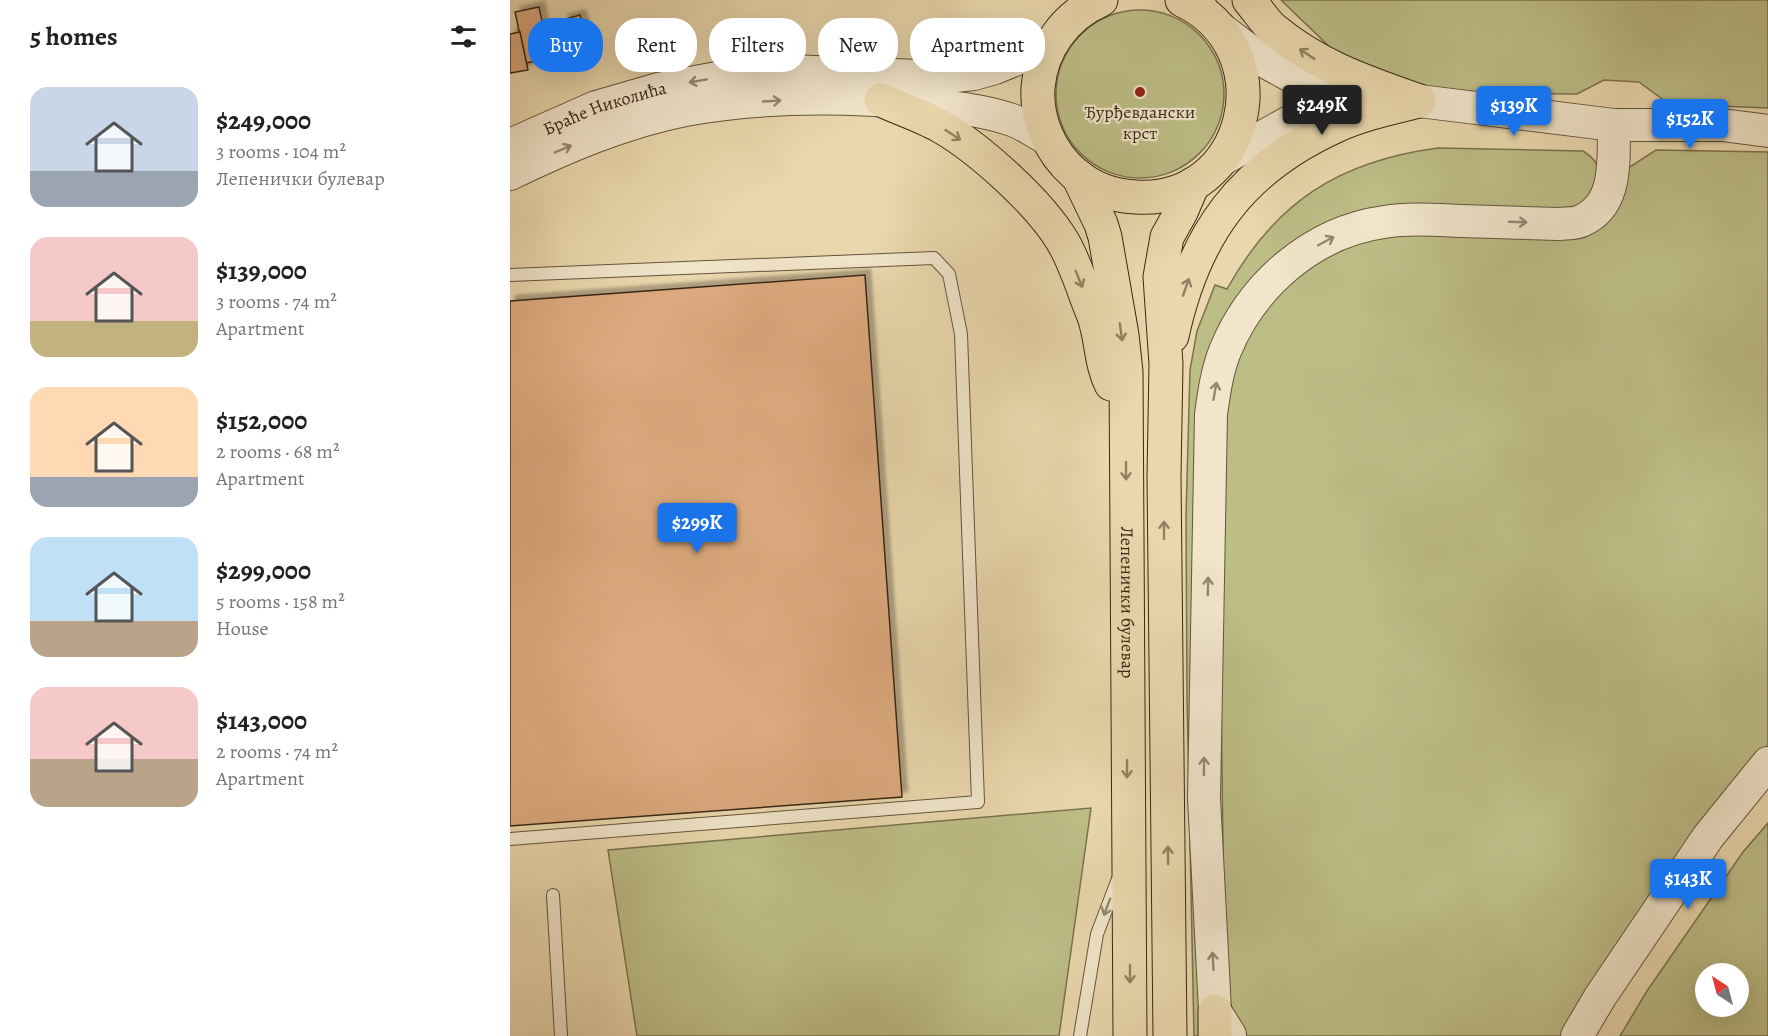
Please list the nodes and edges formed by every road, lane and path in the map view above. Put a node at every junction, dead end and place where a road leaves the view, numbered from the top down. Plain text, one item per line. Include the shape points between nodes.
1 (1249, 0) edge
2 (1090, 3) edge
3 (1201, 10) edge
4 (1051, 45) junction
5 (882, 87) junction
6 (1419, 101) junction
7 (1614, 125) junction
8 (1768, 131) edge
9 (1048, 139) junction
10 (510, 145) edge
11 (1221, 160) junction
12 (510, 174) edge
13 (1078, 176) junction
14 (1193, 184) junction
15 (510, 275) edge
16 (1166, 364) junction
17 (1126, 412) junction
18 (1768, 763) edge
19 (510, 839) edge
20 (1128, 852) junction
21 (553, 895) dead end
22 (1220, 1028) edge
23 (561, 1036) edge
24 (1080, 1036) edge
25 (1130, 1036) edge
26 (1170, 1036) edge
27 (1577, 1036) edge

6 -> 1 main road via 1341,73 1309,56 1271,27
2 - 4 main road via 1064,26
3 - 6 street via 1262,60 1291,76
3 - 11 main road via 1236,53 1244,81 1240,123
4 - 5 street via 974,74
4 - 9 main road via 1039,76 1038,92
5 - 9 street via 1015,121
5 -> 10 street, Браће Николића via 789,71 717,78 658,89 596,107
12 -> 5 street, Браће Николића via 574,144 685,110 817,98
5 -> 17 main road via 972,147 1036,207 1062,240 1096,321 1104,371
6 - 7 street
6 - 11 street via 1327,108 1291,121
16 -> 6 main road via 1175,320 1200,250 1229,204 1259,172 1290,150 1337,126
7 - 8 street via 1722,125
22 -> 7 street via 1203,798 1211,414 1224,353 1257,295 1276,275 1318,244 1340,234 1362,226 1413,219 1558,224 1579,222 1591,216 1609,192
9 - 13 main road
11 - 14 main road
13 - 14 main road via 1125,196 1160,196
13 -> 17 main road, Лепенички булевар via 1106,237 1122,335
14 - 16 main road, Лепенички булевар via 1164,247 1160,277
15 - 19 lane via 934,258 950,274 961,334 978,802
26 -> 16 main road, Лепенички булевар
17 -> 20 main road, Лепенички булевар
18 - 27 street via 1708,837
20 -> 24 lane via 1097,934
20 -> 25 main road, Лепенички булевар
21 - 23 lane

